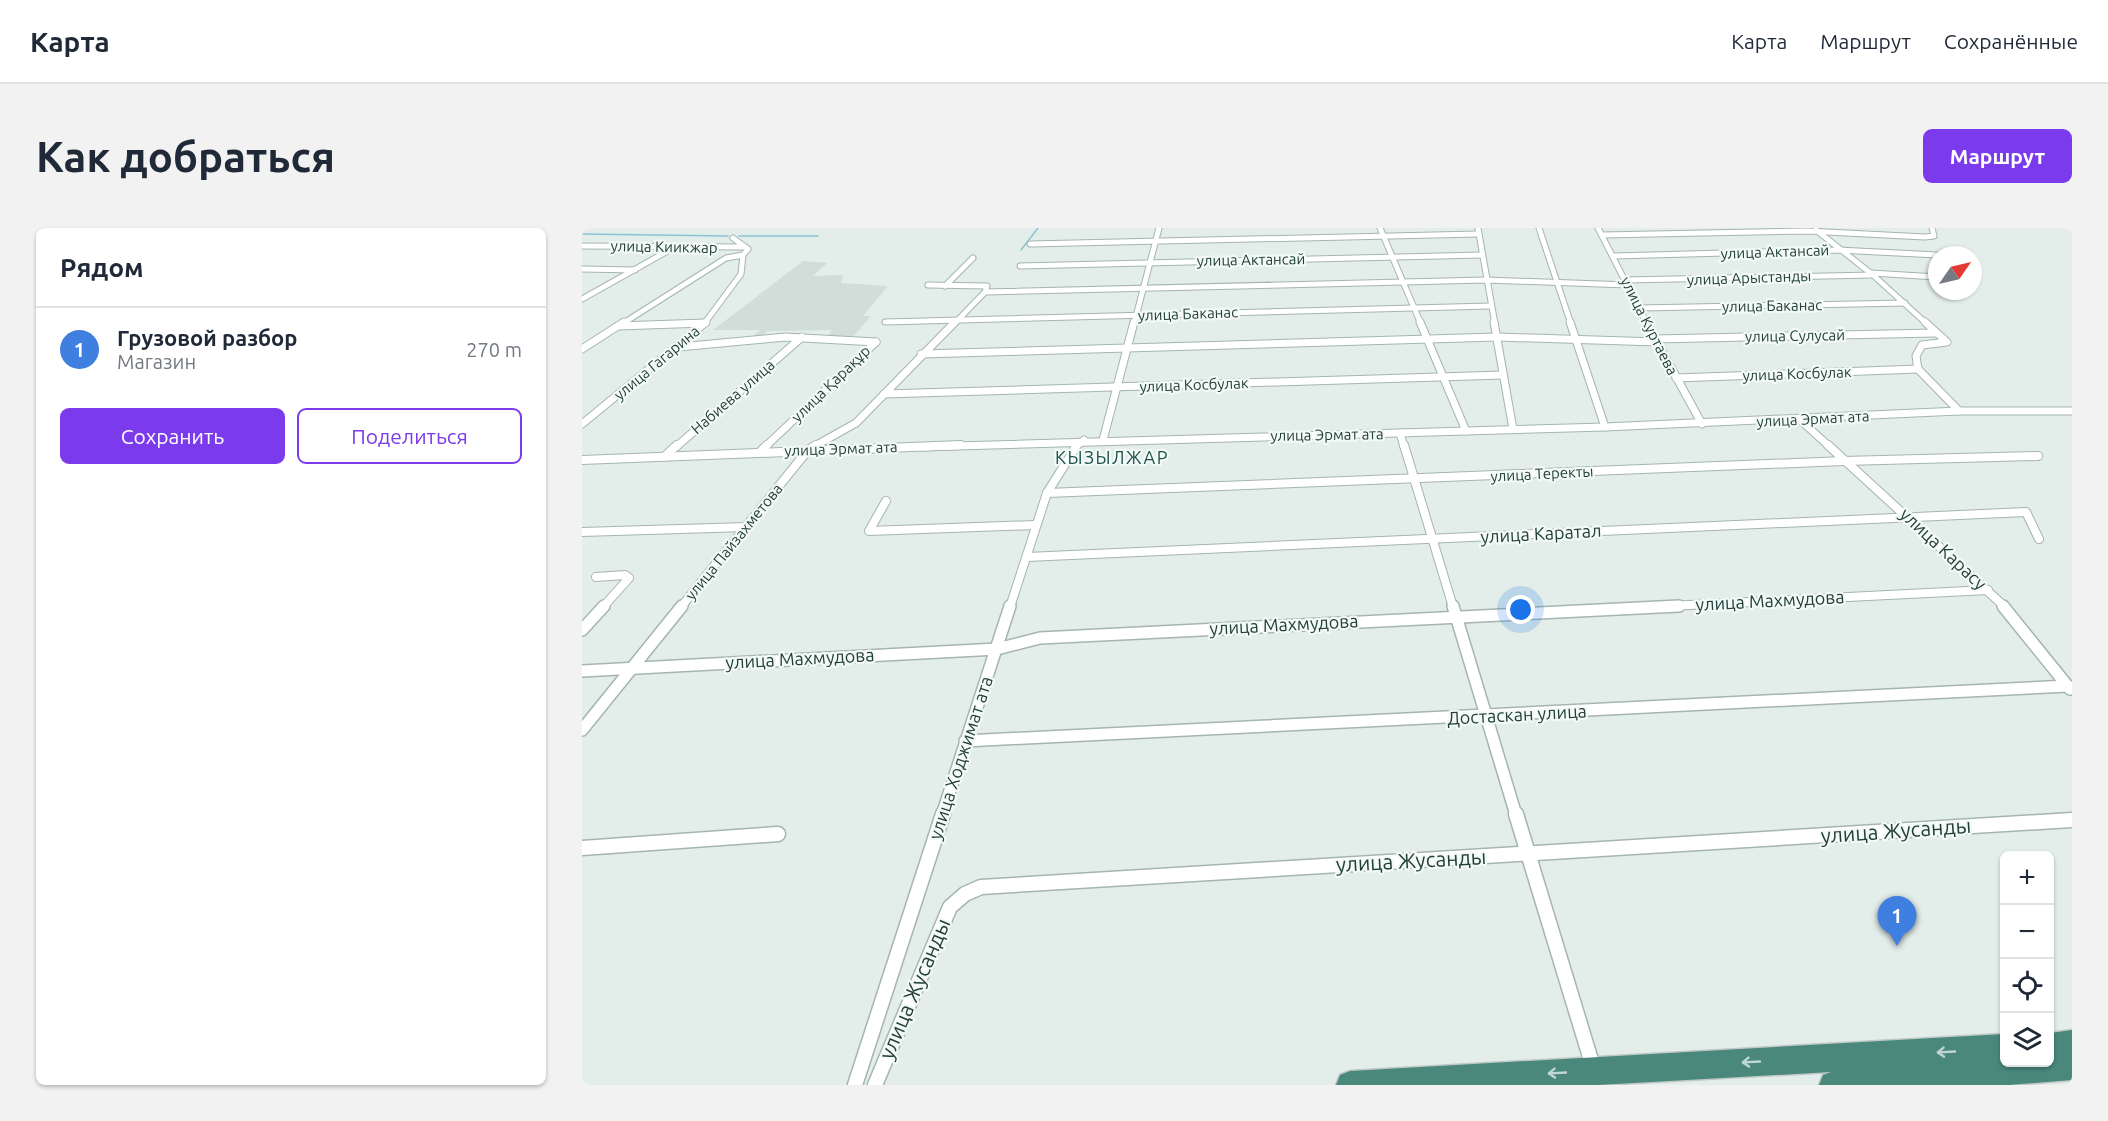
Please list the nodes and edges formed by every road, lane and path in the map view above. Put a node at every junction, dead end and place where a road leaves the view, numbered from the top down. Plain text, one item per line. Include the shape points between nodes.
1 (1159, 228) edge
2 (1380, 228) edge
3 (1539, 228) edge
4 (1593, 228) edge
5 (1598, 228) edge
6 (1815, 230) edge
7 (1925, 230) dead end
8 (1478, 231) edge
9 (1933, 232) edge
10 (1602, 235) junction
11 (1383, 237) junction
12 (733, 238) dead end
13 (1155, 242) junction
14 (1030, 244) dead end
15 (582, 246) edge
16 (675, 247) junction
17 (745, 247) junction
18 (1839, 250) junction
19 (743, 255) junction
20 (1482, 255) junction
21 (1928, 255) edge
22 (1614, 256) junction
23 (1393, 257) junction
24 (973, 258) dead end
25 (1150, 263) junction
26 (1020, 266) dead end
27 (582, 269) edge
28 (635, 270) junction
29 (1872, 274) junction
30 (1928, 277) edge
31 (1486, 280) junction
32 (1402, 281) junction
33 (1557, 283) junction
34 (1626, 283) junction
35 (928, 285) dead end
36 (945, 286) junction
37 (1144, 288) junction
38 (984, 292) junction
39 (584, 297) edge
40 (1905, 303) junction
41 (1490, 306) junction
42 (1415, 308) junction
43 (1640, 308) junction
44 (1137, 316) junction
45 (956, 321) junction
46 (885, 322) dead end
47 (705, 323) junction
48 (618, 326) junction
49 (1935, 333) junction
50 (802, 337) junction
51 (1497, 337) junction
52 (1428, 339) junction
53 (1576, 339) junction
54 (1656, 341) junction
55 (679, 347) junction
56 (582, 349) edge
57 (1127, 349) junction
58 (921, 354) junction
59 (1918, 369) junction
60 (1503, 375) junction
61 (1445, 377) junction
62 (1676, 378) junction
63 (1117, 387) junction
64 (884, 394) junction
65 (1959, 411) junction
66 (2072, 411) edge
67 (1799, 420) junction
68 (582, 424) edge
69 (1702, 424) junction
70 (1605, 427) junction
71 (1513, 429) junction
72 (1467, 432) junction
73 (1400, 433) junction
74 (1084, 440) junction
75 (1103, 440) junction
76 (808, 450) junction
77 (760, 452) junction
78 (2038, 456) dead end
79 (664, 457) junction
80 (582, 460) edge
81 (1844, 461) junction
82 (1414, 480) junction
83 (1047, 493) junction
84 (886, 501) dead end
85 (1909, 517) junction
86 (1035, 525) junction
87 (746, 527) junction
88 (582, 532) edge
89 (1433, 539) junction
90 (2039, 539) dead end
91 (1027, 557) junction
92 (596, 577) dead end
93 (1988, 591) junction
94 (1456, 616) junction
95 (582, 630) edge
96 (997, 649) junction
97 (631, 668) junction
98 (582, 671) edge
99 (2070, 689) edge
100 (1486, 717) junction
101 (582, 730) edge
102 (965, 741) junction
103 (2072, 820) edge
104 (778, 834) dead end
105 (582, 848) edge
106 (1528, 855) junction
107 (2072, 1044) edge
108 (2054, 1046) edge
109 (2000, 1048) edge
110 (2072, 1066) edge
111 (1594, 1071) junction
112 (855, 1085) edge
113 (874, 1085) edge
114 (1350, 1085) edge
115 (1833, 1085) edge

1 - 13 street
2 - 11 street
3 - 33 street
4 - 5 street
5 - 10 street, улица Куртаева
6 - 9 street
6 - 10 street
6 - 18 street
7 - 9 street
8 - 11 street
8 - 20 street
10 - 22 street, улица Куртаева
11 - 13 street
11 - 23 street
12 - 17 street
13 - 14 street
13 - 25 street
15 - 16 street, улица Киикжар
16 - 17 street, улица Киикжар
16 - 28 street
17 - 19 street, улица Гагарина via 748,249
18 - 21 street, улица Актансай
18 - 22 street, улица Актансай
18 - 29 street
19 - 47 street, улица Гагарина via 741,274
19 - 48 street via 726,258
20 - 23 street, улица Актансай
20 - 31 street
22 - 34 street, улица Куртаева
23 - 25 street, улица Актансай
23 - 32 street
24 - 36 street
25 - 26 street, улица Актансай
25 - 37 street
27 - 28 street, улица Киикжар
28 - 39 street
29 - 30 street, улица Арыстанды
29 - 34 street, улица Арыстанды
29 - 40 street
31 - 32 street, улица Арыстанды
31 - 33 street, улица Арыстанды
31 - 41 street
32 - 37 street, улица Арыстанды
32 - 42 street
33 - 34 street, улица Арыстанды
33 - 53 street
34 - 43 street, улица Куртаева
35 - 36 street
36 - 38 street via 987,286
37 - 38 street, улица Арыстанды
37 - 44 street
38 - 45 street, улица Пайзахметова
40 - 43 street, улица Баканас
40 - 49 street
41 - 42 street, улица Баканас
41 - 51 street
42 - 44 street, улица Баканас
42 - 52 street
43 - 54 street, улица Куртаева
44 - 45 street, улица Баканас
44 - 57 street
45 - 46 street, улица Баканас
45 - 58 street, улица Пайзахметова
47 - 48 street
47 - 55 street, улица Гагарина
48 - 56 street
49 - 54 street, улица Сулусай
49 - 59 street via 1947,342 1922,345 1916,356
50 - 55 street
50 - 77 street, улица Қарақұр via 876,342
50 - 79 street, Набиева улица
51 - 52 street, улица Сулусай
51 - 53 street, улица Сулусай
51 - 60 street
52 - 57 street, улица Сулусай
52 - 61 street
53 - 54 street, улица Сулусай
53 - 70 street
54 - 62 street, улица Куртаева
55 - 68 street, улица Гагарина
57 - 58 street, улица Сулусай
57 - 63 street
58 - 64 street, улица Пайзахметова
59 - 62 street, улица Косбулак
59 - 65 street
60 - 61 street, улица Косбулак
60 - 71 street
61 - 63 street, улица Косбулак
61 - 72 street
62 - 69 street, улица Куртаева
63 - 64 street, улица Косбулак
63 - 75 street
64 - 76 street, улица Пайзахметова via 856,423
65 - 66 street, улица Эрмат ата
65 - 67 street, улица Эрмат ата
67 - 69 street, улица Эрмат ата
67 - 81 street, улица Карасу
69 - 70 street, улица Эрмат ата
70 - 71 street, улица Эрмат ата
71 - 72 street, улица Эрмат ата
72 - 73 street, улица Эрмат ата
73 - 75 street, улица Эрмат ата
73 - 82 street
74 - 75 street, улица Эрмат ата
74 - 76 street, улица Эрмат ата
74 - 83 street, улица Ходжимат ата
76 - 77 street, улица Эрмат ата
76 - 87 street, улица Пайзахметова
77 - 79 street, улица Эрмат ата
78 - 81 street, улица Теректы
79 - 80 street, улица Эрмат ата
81 - 82 street, улица Теректы
81 - 85 street, улица Карасу
82 - 83 street, улица Теректы
82 - 89 street
83 - 86 street, улица Ходжимат ата
84 - 86 street via 869,531
85 - 89 street, улица Каратал
85 - 90 street, улица Каратал via 2026,512
85 - 93 street, улица Карасу
86 - 91 street, улица Ходжимат ата
87 - 88 street
87 - 97 street, улица Пайзахметова
89 - 91 street, улица Каратал
89 - 94 street
91 - 96 street, улица Ходжимат ата
92 - 95 street via 629,578
93 - 94 street, улица Махмудова
93 - 99 street, улица Карасу via 2017,620
94 - 96 street, улица Махмудова via 1040,638
94 - 100 street
96 - 97 street, улица Махмудова
96 - 102 street, улица Ходжимат ата
97 - 98 street, улица Махмудова
97 - 101 street, улица Пайзахметова
99 - 100 street, Достаскан улица
100 - 102 street, Достаскан улица
100 - 106 street
102 - 112 street, улица Ходжимат ата
103 - 106 street, улица Жусанды
104 - 105 street
106 - 111 street
106 - 113 street, улица Жусанды via 981,887 964,894 950,907
107 - 108 highway
109 -> 111 highway
110 - 115 highway
111 -> 114 highway

